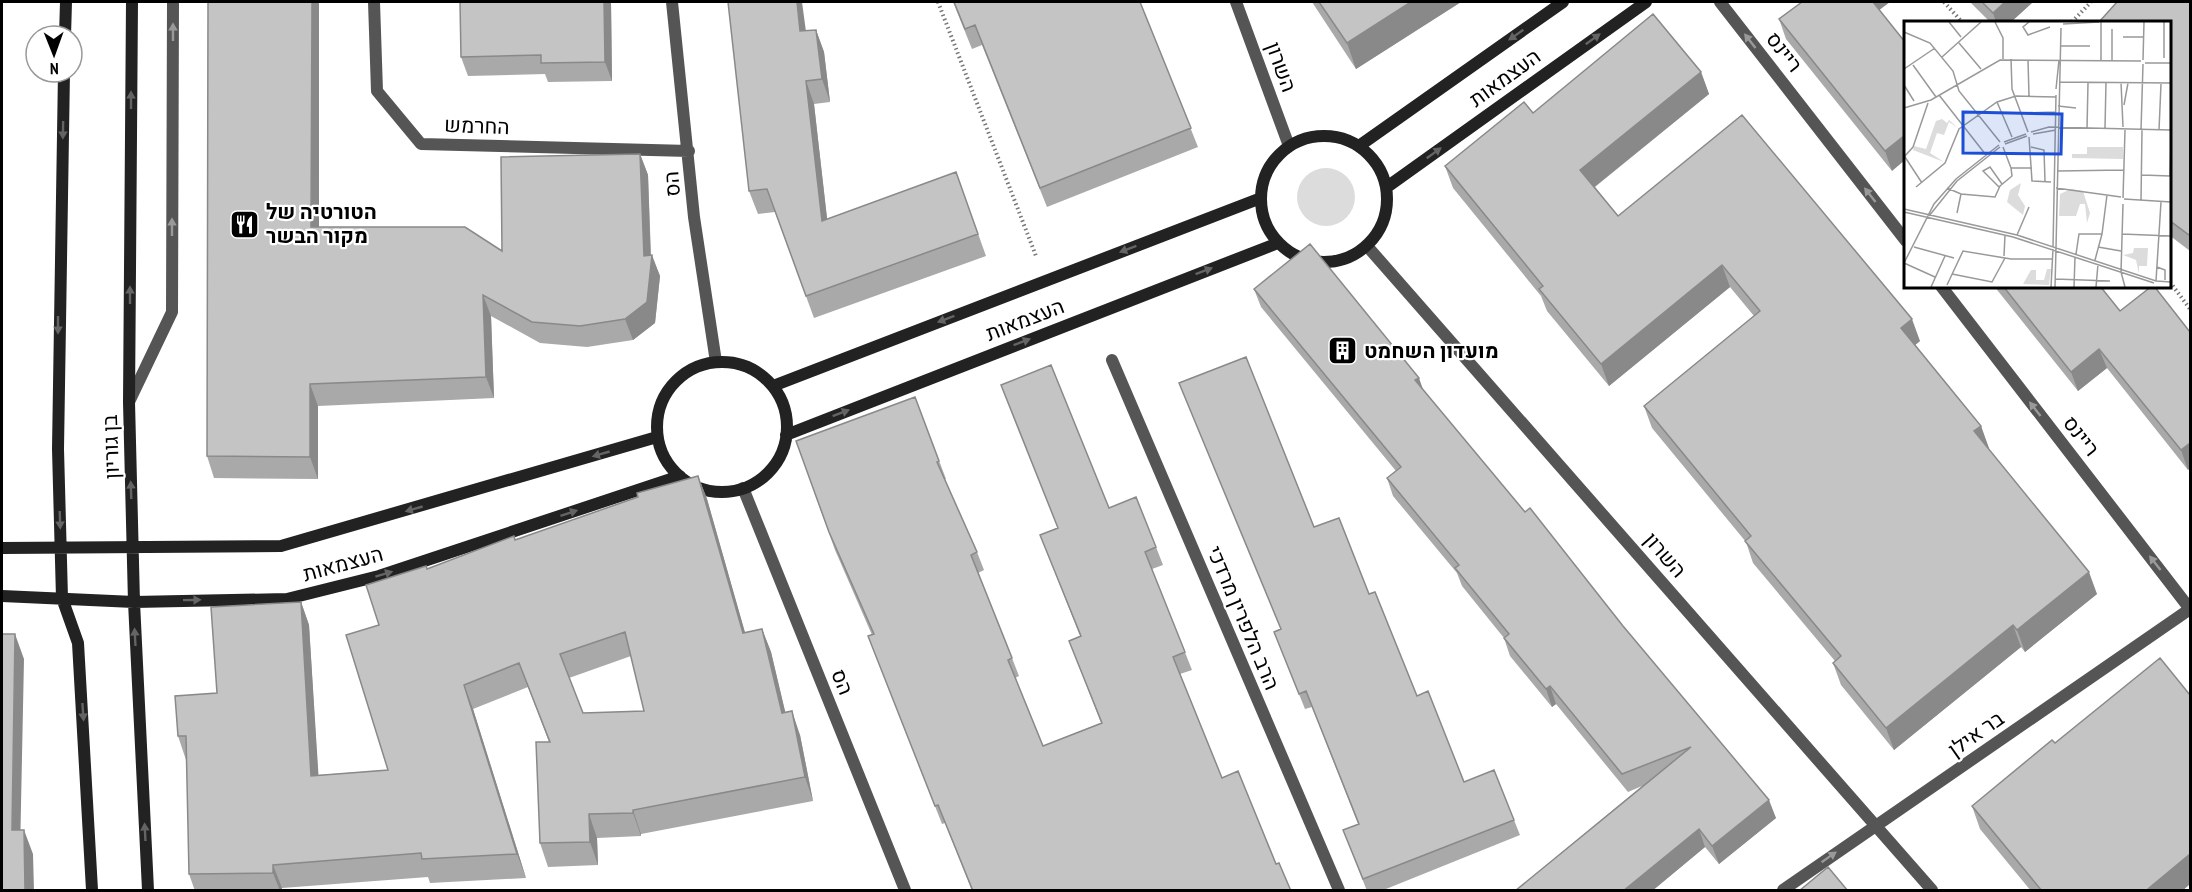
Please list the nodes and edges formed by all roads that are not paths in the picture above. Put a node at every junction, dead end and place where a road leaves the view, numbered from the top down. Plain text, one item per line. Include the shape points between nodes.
1 (66, 2) edge
2 (132, 2) edge
3 (173, 2) edge
4 (374, 2) edge
5 (672, 2) edge
6 (1236, 2) edge
7 (1563, 2) edge
8 (1646, 2) edge
9 (1720, 2) edge
10 (65, 24) edge
11 (64, 84) edge
12 (1289, 146) junction
13 (1359, 146) junction
14 (689, 151) junction
15 (1387, 187) junction
16 (1261, 198) junction
17 (1904, 240) edge
18 (1278, 243) junction
19 (1367, 246) junction
20 (1943, 288) edge
21 (1112, 360) dead end
22 (716, 362) junction
23 (773, 386) junction
24 (129, 402) junction
25 (786, 435) junction
26 (657, 437) junction
27 (680, 476) junction
28 (743, 488) junction
29 (62, 547) junction
30 (2, 548) edge
31 (133, 548) junction
32 (2, 596) edge
33 (62, 598) junction
34 (134, 602) junction
35 (2190, 609) edge
36 (1877, 825) junction
37 (92, 891) edge
38 (148, 891) edge
39 (905, 891) edge
40 (1339, 891) edge
41 (1783, 891) edge
42 (1932, 891) edge

1 - 10 street
24 -> 2 street, בן גוריון
24 -> 3 street via 172,312
4 - 14 street, החרמש via 377,91 421,144
5 - 14 street, הס
6 - 12 street, השרון
7 -> 13 street, העצמאות
15 -> 8 street, העצמאות
17 -> 9 street, ריינס
11 -> 29 street via 58,339
12 - 13 street via 1324,135
12 - 16 street via 1266,171
13 - 15 street via 1382,171
14 - 22 street, הס via 694,217
15 - 19 street via 1385,219
16 - 18 street via 1266,225
16 -> 23 street, העצמאות
18 - 19 street via 1311,261 1331,262 1350,257
25 -> 18 street, העצמאות
19 - 36 street, השרון
35 -> 20 street, ריינס
21 - 40 street, הרב הלפרין מרדכי
22 - 23 street via 747,367
22 - 26 street via 683,375 670,387 661,402
23 - 25 street via 786,418
31 -> 24 street, בן גוריון
25 - 28 street via 773,467
26 - 27 street via 669,465
26 -> 31 street, העצמאות via 281,546
27 - 28 street via 699,488 722,492
34 -> 27 street, העצמאות via 287,599 379,576
28 - 39 street, הס
29 - 30 street, העצמאות
29 - 31 street, העצמאות
29 - 33 street
31 - 34 street, בן גוריון
32 - 33 street, העצמאות
33 - 34 street, העצמאות
33 -> 37 street via 78,643
38 -> 34 street, בן גוריון
35 - 36 street, בר אילן
41 -> 36 street, בר אילן
36 - 42 street, השרון

